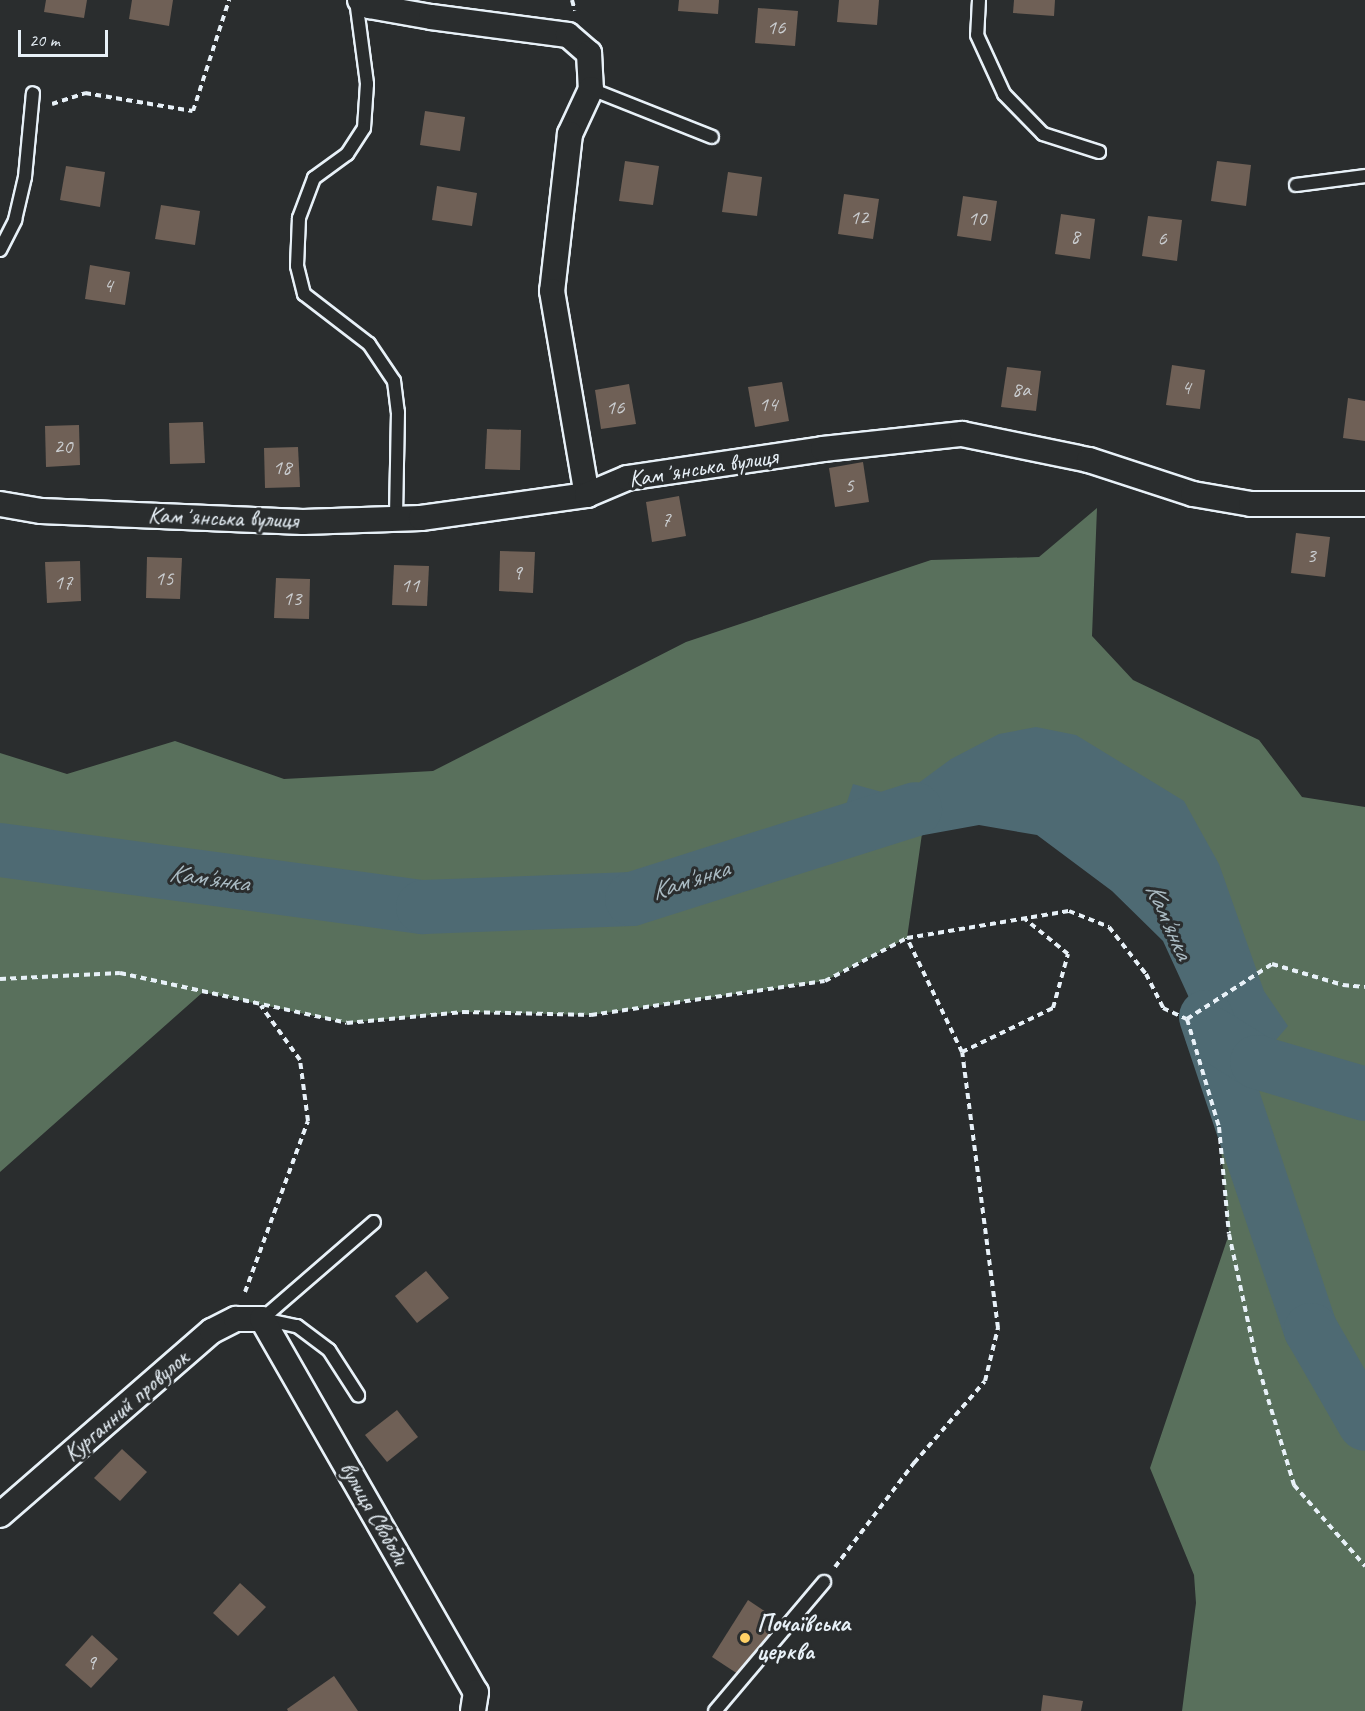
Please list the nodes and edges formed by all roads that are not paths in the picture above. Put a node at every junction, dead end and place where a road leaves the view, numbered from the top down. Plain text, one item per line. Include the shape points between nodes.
1 (358, 0) edge
2 (979, 0) edge
3 (591, 89) junction
4 (33, 93) dead end
5 (712, 137) dead end
6 (1099, 152) dead end
7 (1365, 176) edge
8 (1296, 185) dead end
9 (0, 250) edge
10 (587, 495) junction
11 (0, 504) edge
12 (1365, 504) edge
13 (396, 519) junction
14 (374, 1222) dead end
15 (262, 1319) junction
16 (357, 1395) dead end
17 (0, 1515) edge
18 (824, 1582) road end
19 (473, 1711) edge
20 (715, 1711) edge

1 - 3 street via 369,6 431,17 568,35 589,52
1 - 13 lane via 367,84 364,128 347,154 314,178 299,218 297,266 304,294 369,344 394,381 398,412
2 - 6 lane via 977,35 1004,94 1043,134
3 - 5 lane
3 - 10 street via 570,134 552,291
4 - 9 lane via 25,177 15,220
7 - 8 lane
10 - 12 street, Камʼянська вулиця via 627,478 823,449 963,434 1089,460 1193,494 1251,504
10 - 13 street, Камʼянська вулиця via 487,511
11 - 13 street, Камʼянська вулиця via 41,511 303,522
14 - 15 lane
15 - 16 lane via 297,1326 329,1350
15 - 17 street, Курганний провулок via 236,1319 213,1331
15 - 19 street, вулиця Свободи via 476,1692
18 - 20 lane

